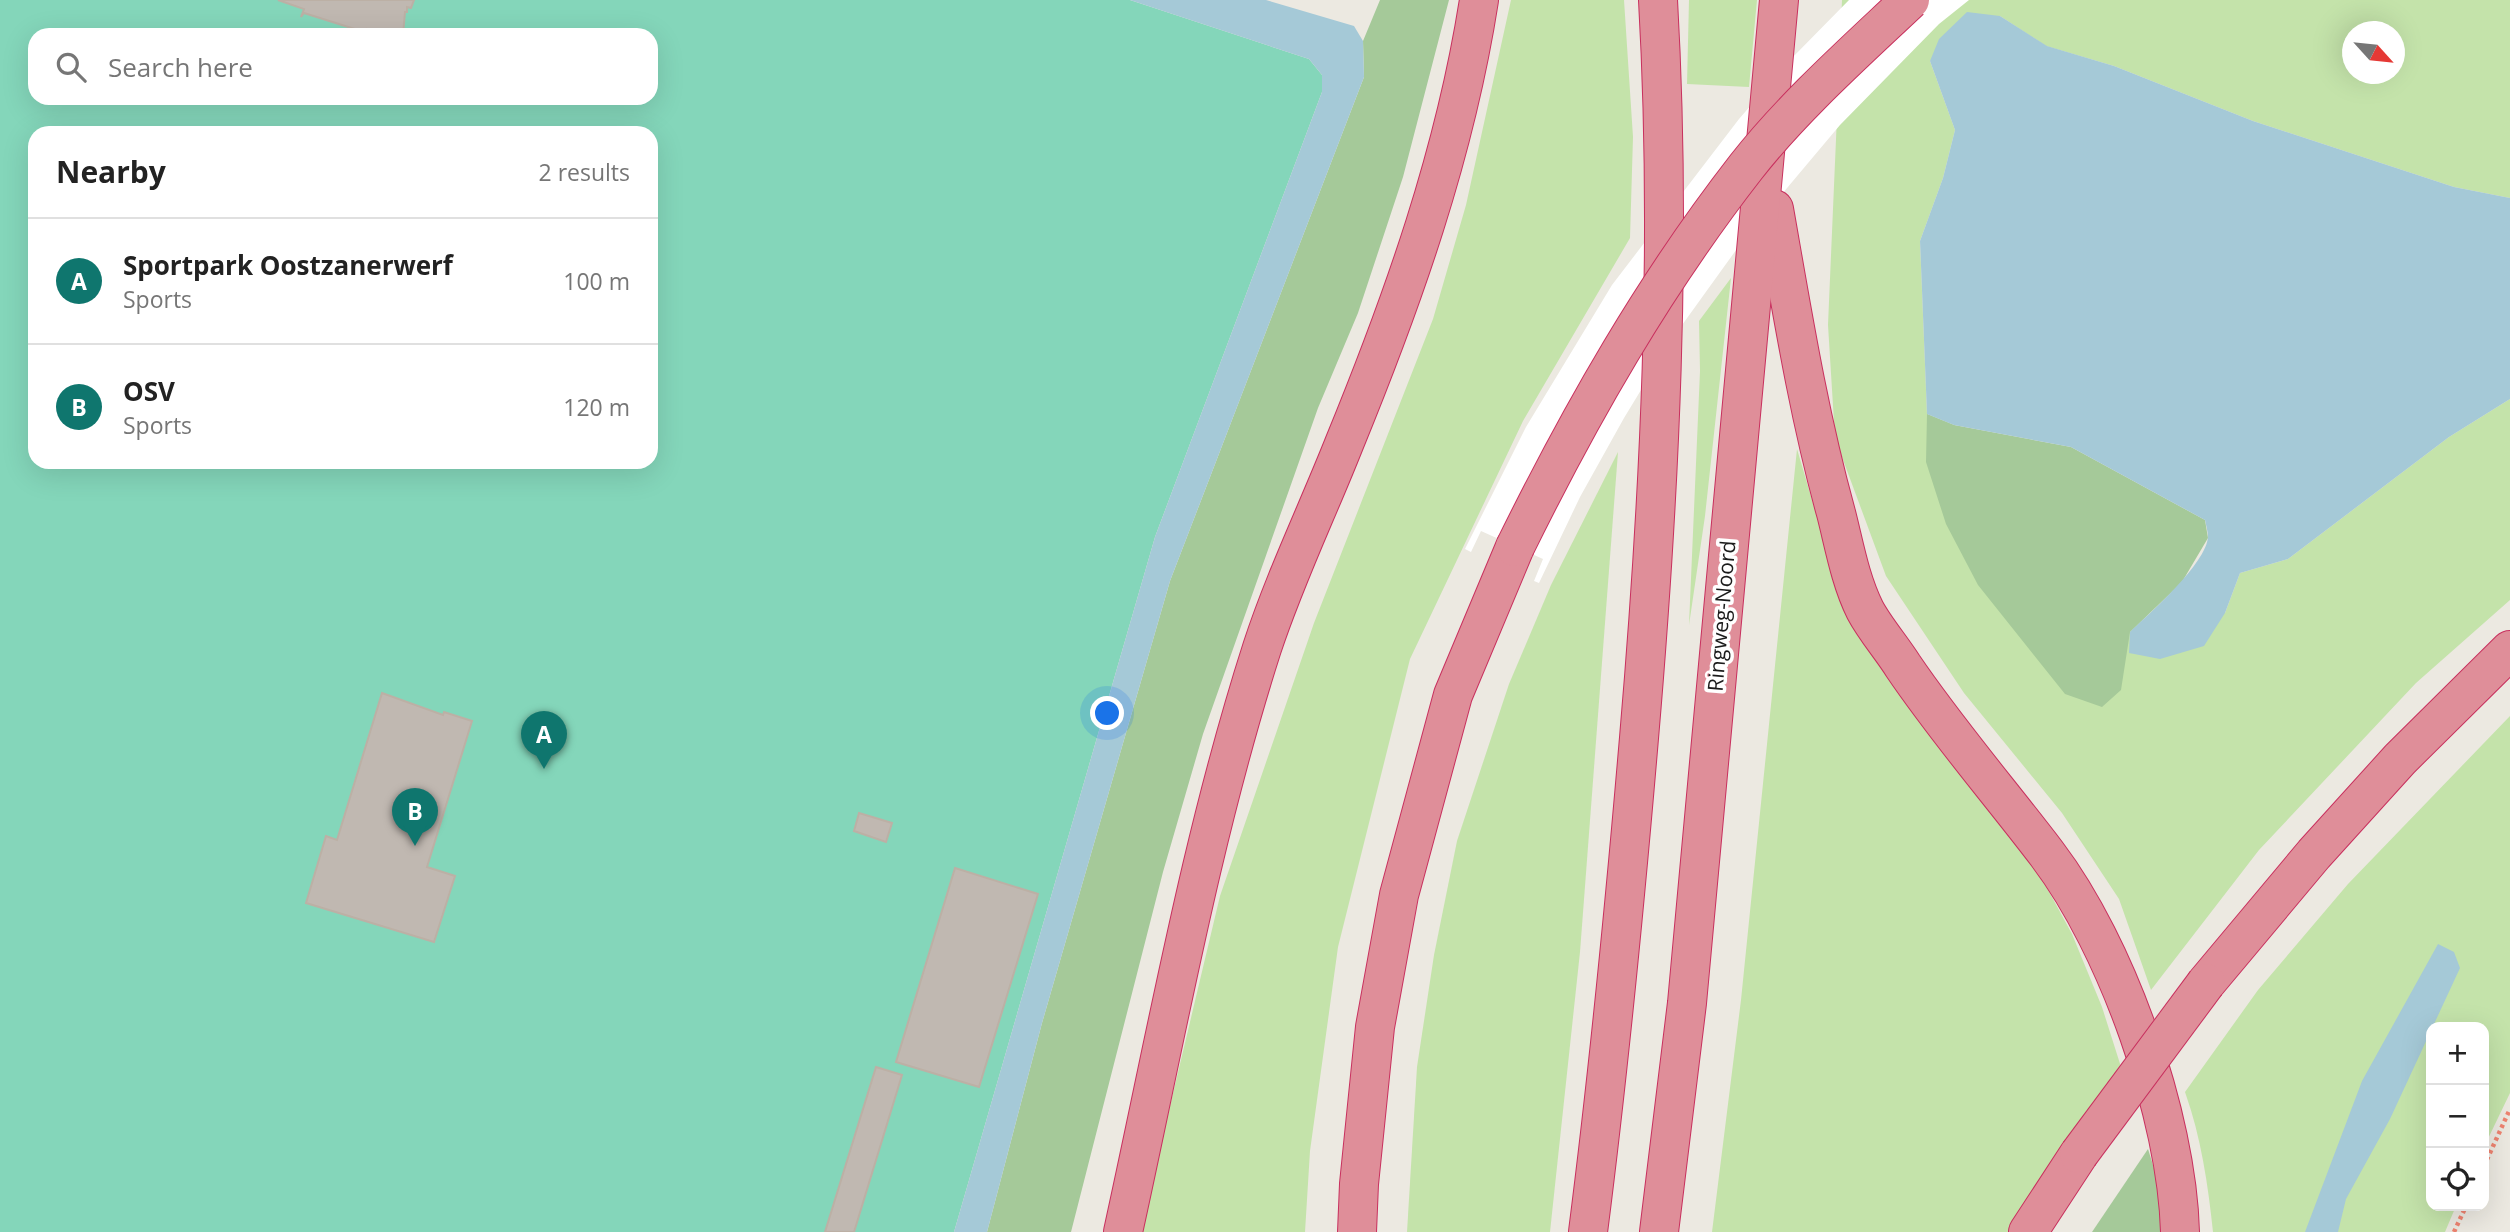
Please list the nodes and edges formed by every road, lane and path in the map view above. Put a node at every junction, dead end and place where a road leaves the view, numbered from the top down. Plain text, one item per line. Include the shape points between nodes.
1 (1479, 0) edge
2 (1658, 0) edge
3 (1779, 0) edge
4 (1910, 0) edge
5 (1765, 162) junction
6 (2510, 650) edge
7 (2510, 1109) edge
8 (2489, 1155) edge
9 (2464, 1211) edge
10 (1123, 1232) edge
11 (1357, 1232) edge
12 (1588, 1232) edge
13 (1659, 1232) edge
14 (2028, 1232) edge
15 (2180, 1232) edge
16 (2454, 1232) edge

1 - 10 highway via 1439,186 1384,345 1263,645 1223,778
2 - 12 highway via 1665,219 1649,620 1625,906
3 - 5 highway, Ringweg-Noord
4 - 11 highway, bridge via 1840,66 1748,165 1640,315 1571,434 1515,547 1453,695 1399,895 1375,1027
5 - 13 highway, Ringweg-Noord via 1687,1003
5 - 15 highway via 1809,410 1854,581 1866,610 1940,720 2049,857 2090,924 2124,996 2158,1096
6 - 14 highway, bridge via 2400,759 2206,983
7 - 8 path
9 - 16 path

